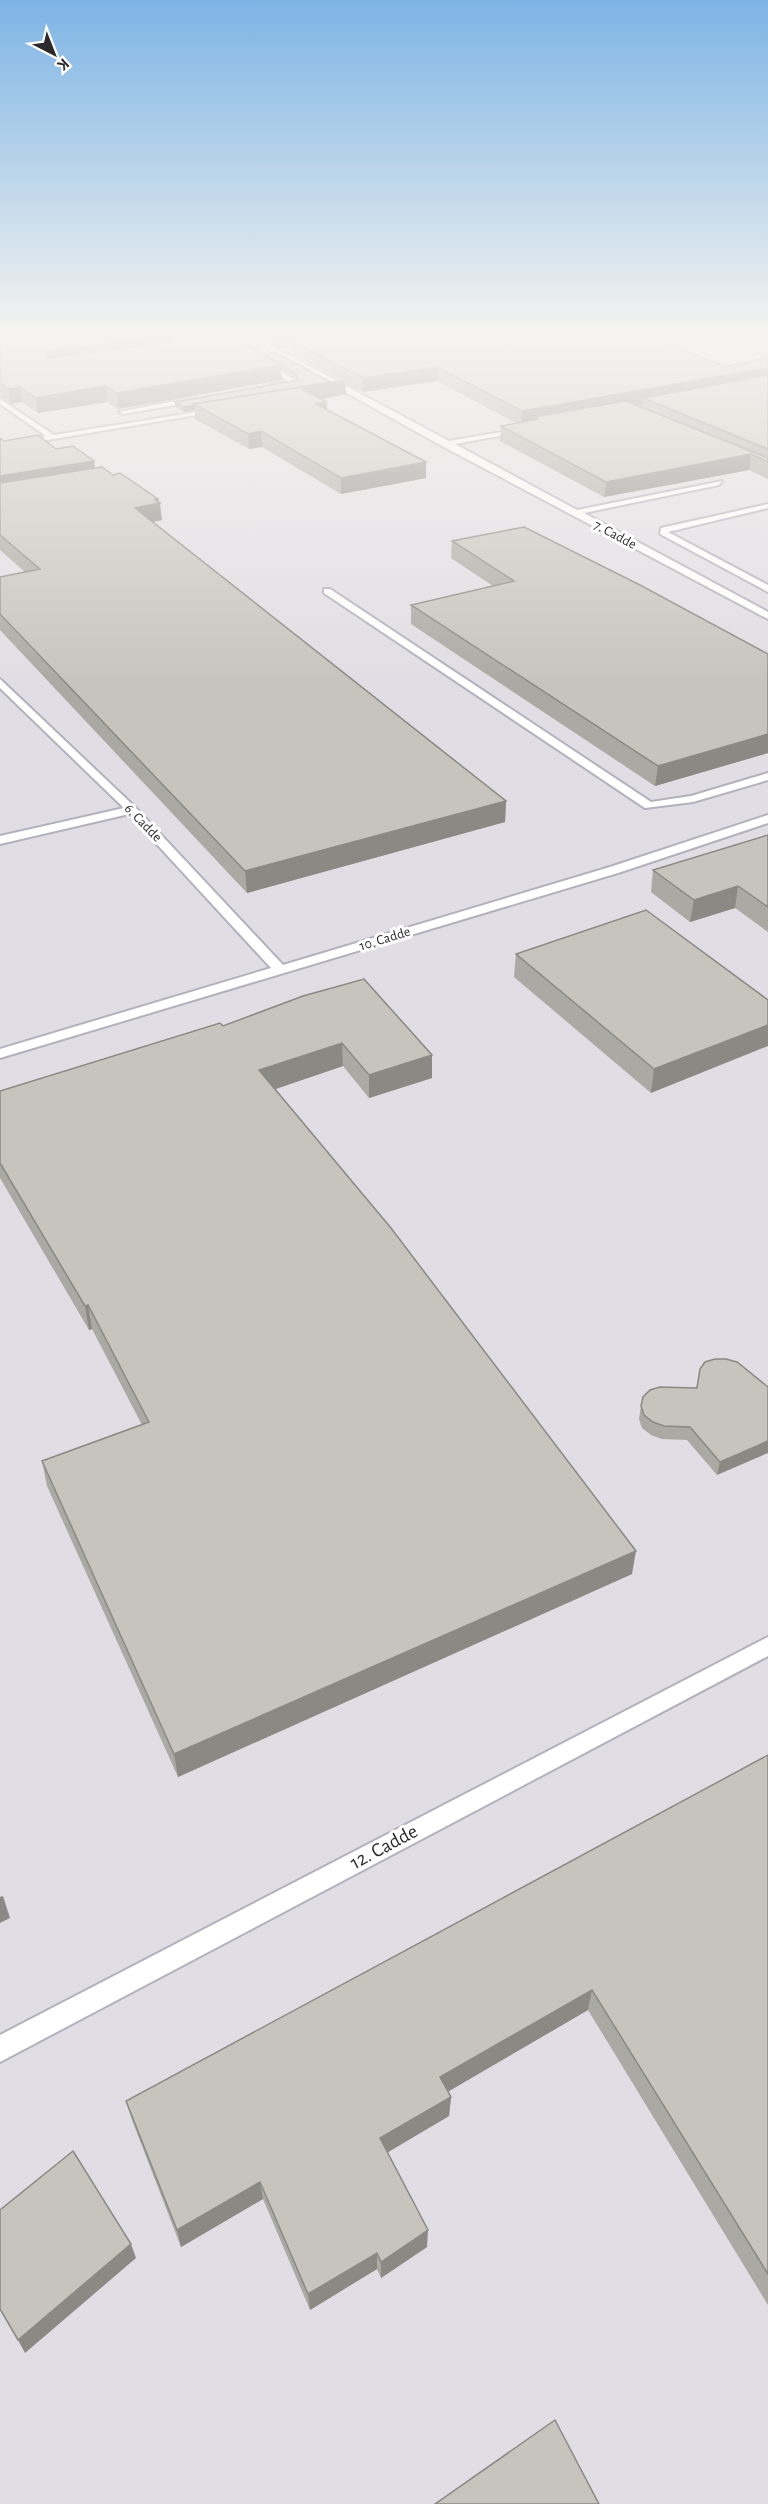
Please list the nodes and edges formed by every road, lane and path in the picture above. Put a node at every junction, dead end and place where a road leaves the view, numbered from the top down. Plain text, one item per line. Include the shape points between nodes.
1 (456, 450) edge
2 (719, 483) edge
3 (768, 506) edge
4 (574, 513) junction
5 (768, 590) edge
6 (327, 591) dead end
7 (768, 616) edge
8 (0, 682) edge
9 (768, 776) edge
10 (132, 810) junction
11 (768, 819) edge
12 (0, 840) edge
13 (280, 970) junction
14 (0, 1054) edge
15 (768, 1646) edge
16 (0, 2049) edge

1 - 4 lane, 7. Cadde
2 - 4 lane
3 - 5 lane via 664,530 664,534
4 - 7 lane, 7. Cadde
6 - 9 lane via 649,806
8 - 10 lane, 6. Cadde
10 - 12 lane
10 - 13 lane, 6. Cadde
11 - 13 lane, 10. Cadde via 614,870
13 - 14 lane, 10. Cadde
15 - 16 lane, 12. Cadde

